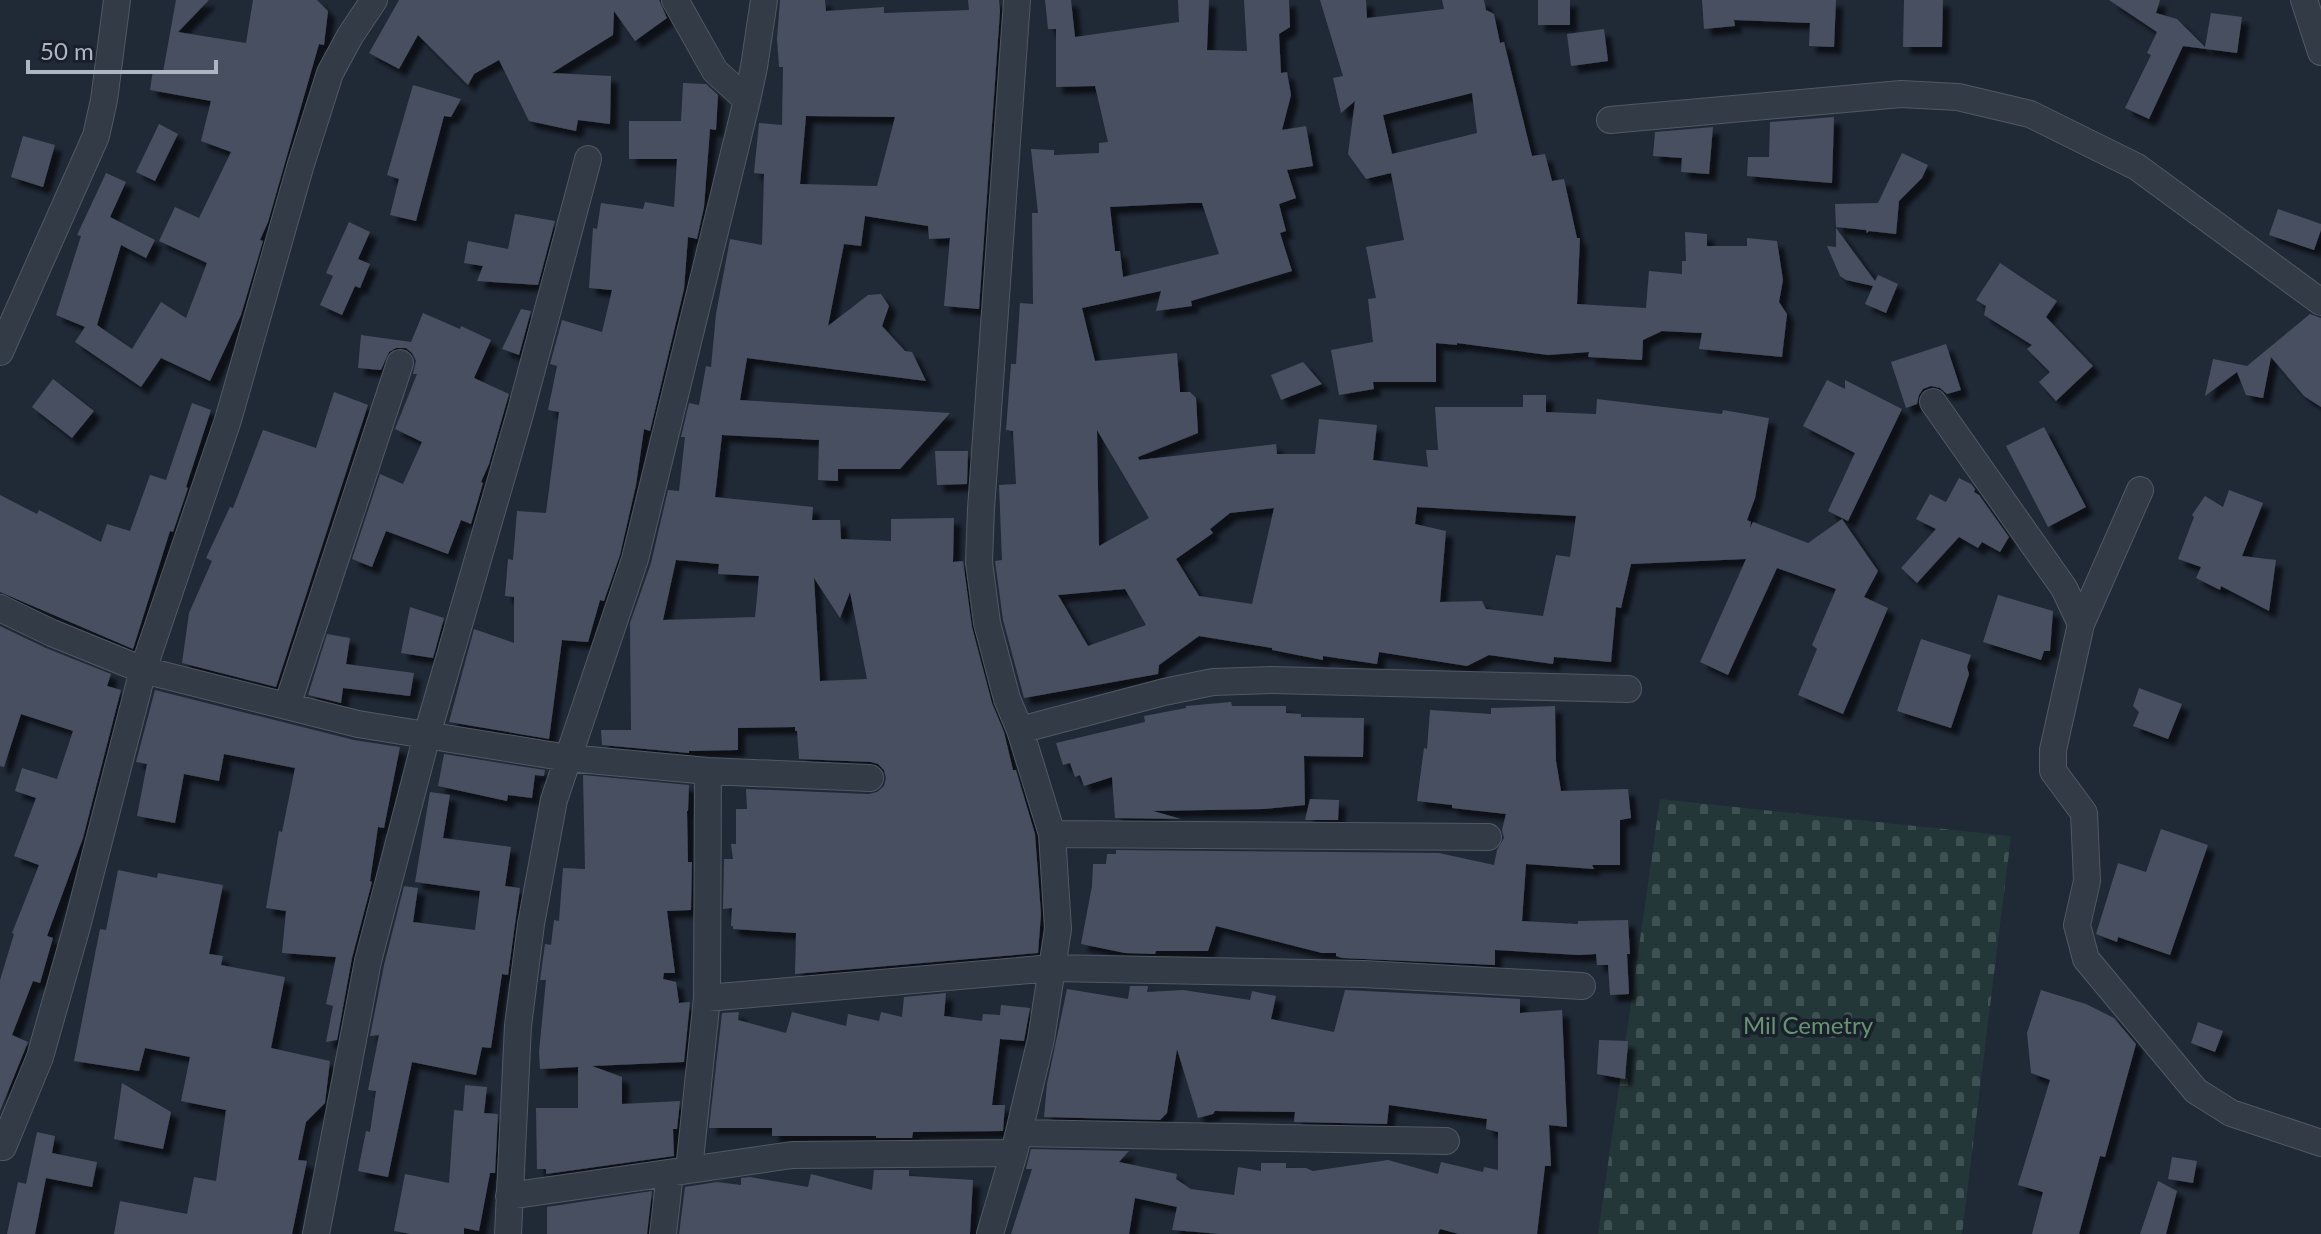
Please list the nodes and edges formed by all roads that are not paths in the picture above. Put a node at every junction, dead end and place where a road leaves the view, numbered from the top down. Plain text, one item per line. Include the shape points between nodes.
1 (117, 0) edge
2 (374, 0) edge
3 (675, 0) edge
4 (764, 0) edge
5 (1017, 0) edge
6 (2304, 0) edge
7 (2321, 52) edge
8 (747, 100) junction
9 (1610, 120) dead end
10 (588, 159) dead end
11 (2321, 302) edge
12 (0, 352) edge
13 (400, 363) dead end
14 (1933, 402) dead end
15 (2140, 490) dead end
16 (0, 608) edge
17 (2081, 624) junction
18 (143, 670) junction
19 (1628, 689) dead end
20 (287, 706) junction
21 (1020, 730) junction
22 (427, 735) junction
23 (568, 758) junction
24 (708, 771) junction
25 (870, 778) dead end
26 (1052, 834) junction
27 (1488, 837) dead end
28 (1052, 968) junction
29 (1582, 986) dead end
30 (707, 998) junction
31 (1446, 1141) dead end
32 (1016, 1143) junction
33 (2321, 1143) edge
34 (1, 1152) edge
35 (680, 1171) junction
36 (509, 1196) junction
37 (316, 1234) edge
38 (508, 1234) edge
39 (663, 1234) edge
40 (990, 1234) edge

1 - 12 street via 96,136
2 - 18 street via 330,73 228,420
3 - 8 street via 715,71
4 - 8 street
5 - 21 street via 979,562 987,623
6 - 7 street
8 - 23 street via 635,559
9 - 11 street via 1901,94 1958,97 2030,114 2137,167
10 - 22 street
13 - 20 street
14 - 17 street via 2064,588
15 - 17 street
16 - 18 street
17 - 33 street via 2053,771 2084,813 2087,881 2077,925 2086,959 2196,1091 2231,1113
18 - 20 street
18 - 34 street via 40,1057
19 - 21 street via 1213,682
20 - 22 street
21 - 26 street
22 - 23 street
22 - 37 street via 368,961
23 - 24 street
23 - 36 street via 554,800 529,939 518,1026
24 - 25 street
24 - 30 street
26 - 27 street
26 - 28 street via 1058,929
28 - 29 street via 1364,974
28 - 30 street
28 - 32 street
30 - 35 street
31 - 32 street
32 - 35 street via 792,1155
32 - 40 street
35 - 36 street
35 - 39 street
36 - 38 street

